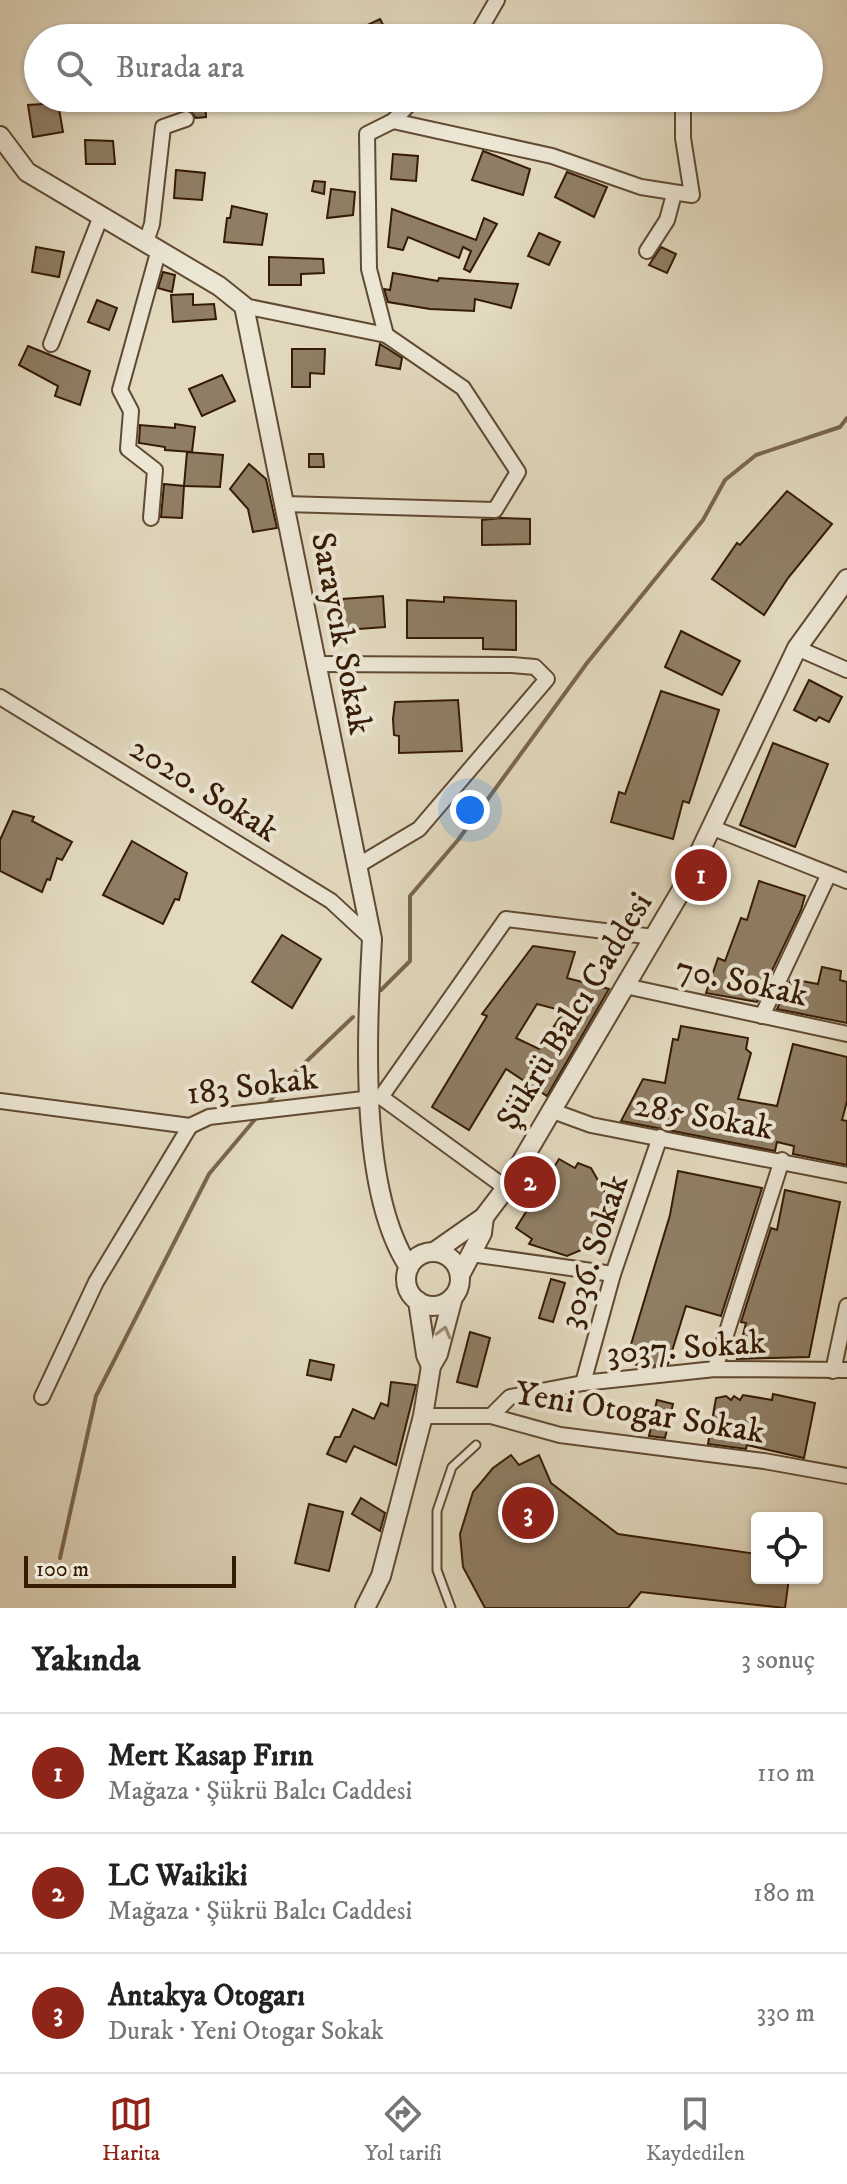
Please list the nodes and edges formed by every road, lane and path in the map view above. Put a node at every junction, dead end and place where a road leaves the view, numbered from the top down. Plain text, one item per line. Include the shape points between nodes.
1 (497, 0) edge
2 (483, 24) edge
3 (402, 112) edge
4 (683, 112) edge
5 (186, 119) dead end
6 (393, 121) junction
7 (0, 136) edge
8 (674, 194) junction
9 (101, 216) junction
10 (152, 246) junction
11 (647, 251) dead end
12 (244, 306) junction
13 (386, 335) junction
14 (51, 344) dead end
15 (285, 504) junction
16 (151, 518) dead end
17 (847, 579) edge
18 (797, 648) junction
19 (317, 664) junction
20 (847, 670) edge
21 (0, 697) edge
22 (713, 828) junction
23 (357, 866) junction
24 (828, 876) junction
25 (847, 881) edge
26 (654, 937) junction
27 (372, 939) junction
28 (625, 986) junction
29 (762, 1016) junction
30 (847, 1034) edge
31 (376, 1099) junction
32 (0, 1101) edge
33 (550, 1110) junction
34 (190, 1126) junction
35 (660, 1137) junction
36 (782, 1160) junction
37 (847, 1175) edge
38 (506, 1188) junction
39 (484, 1217) junction
40 (434, 1252) junction
41 (471, 1254) junction
42 (409, 1267) junction
43 (613, 1274) junction
44 (460, 1275) junction
45 (453, 1297) junction
46 (418, 1301) junction
47 (847, 1306) edge
48 (431, 1366) junction
49 (715, 1369) junction
50 (840, 1371) edge
51 (583, 1383) junction
52 (42, 1397) dead end
53 (423, 1416) junction
54 (491, 1416) junction
55 (476, 1445) dead end
56 (847, 1476) edge
57 (381, 1576) junction
58 (365, 1608) edge
59 (384, 1608) edge
60 (451, 1608) edge

1 - 2 street
3 - 6 street
4 - 8 street via 692,195
5 - 10 street via 163,127
6 - 8 street via 552,156
6 - 13 street via 367,134 369,269
7 - 9 street via 27,172
8 - 11 street via 667,220
9 - 10 street
9 - 14 street
10 - 12 street
10 - 16 street via 120,390 131,411 128,449 155,470
12 - 13 street
12 - 15 street, Saraycık Sokak
13 - 15 street via 463,388 518,472 495,510
15 - 19 street, Saraycık Sokak
17 - 18 street, Şükrü Balcı Caddesi
18 - 20 street
18 - 22 street, Şükrü Balcı Caddesi
19 - 23 street, Saraycık Sokak
19 - 23 street via 512,665 535,667 547,679 419,829
21 - 27 street, 2020. Sokak via 331,901
22 - 24 street
22 - 26 street, Şükrü Balcı Caddesi
23 - 27 street, Saraycık Sokak
24 - 25 street
24 - 29 street
26 - 28 street, Şükrü Balcı Caddesi
26 - 31 street via 506,919
27 - 31 street, Saraycık Sokak via 368,1020
28 - 29 street, 70. Sokak
28 - 33 street, Şükrü Balcı Caddesi
29 - 30 street, 70. Sokak
31 - 34 street, 183 Sokak via 209,1117
31 - 38 street
31 - 42 street, Saraycık Sokak via 370,1123 387,1221
32 - 34 street, 183 Sokak
33 - 35 street, 285 Sokak via 591,1125
33 - 38 street, Şükrü Balcı Caddesi
34 - 52 street via 96,1282
35 - 36 street, 285 Sokak
35 - 43 street, 3036. Sokak
36 - 37 street, 285 Sokak
36 - 49 street
38 - 39 street, Şükrü Balcı Caddesi
39 - 40 street, Şükrü Balcı Caddesi
39 - 41 street, Şükrü Balcı Caddesi
40 - 42 street via 419,1256
40 - 44 street via 448,1256
41 - 43 street
41 - 44 street, Şükrü Balcı Caddesi
42 - 46 street via 406,1282
43 - 51 street, 3036. Sokak
44 - 45 street
45 - 46 street via 440,1305
48 -> 45 street
46 - 48 street
47 - 50 street
48 - 53 street
49 - 50 street, 3037. Sokak
49 - 51 street, 3037. Sokak
51 - 54 street, 3037. Sokak via 510,1397
53 - 54 street, Yeni Otogar Sokak
53 - 57 street
54 - 56 street, Yeni Otogar Sokak via 560,1435
55 - 60 lane via 452,1467 437,1511 437,1570
57 - 58 street
57 - 59 street

